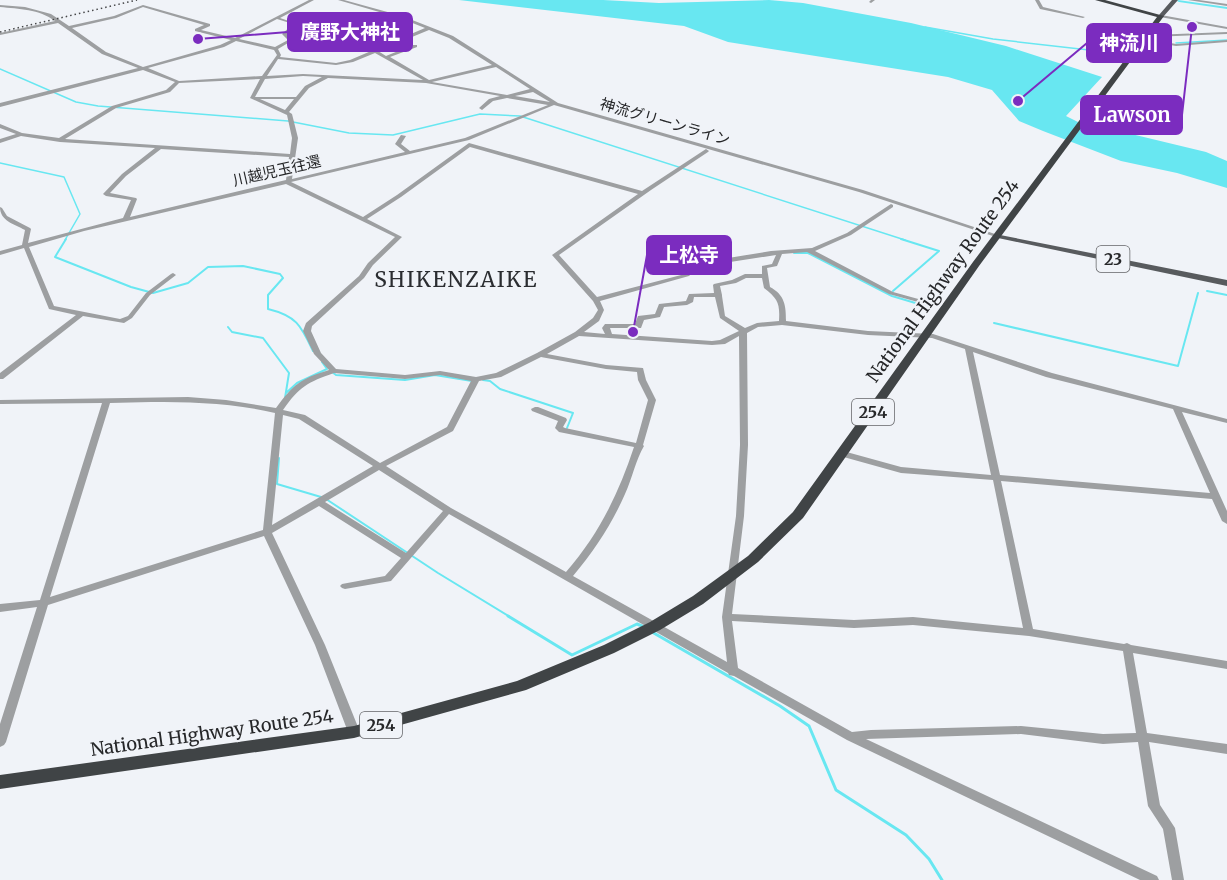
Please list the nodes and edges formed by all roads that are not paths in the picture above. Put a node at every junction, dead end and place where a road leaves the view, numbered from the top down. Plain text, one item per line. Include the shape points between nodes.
1 (145, 0) edge
2 (312, 0) edge
3 (340, 0) edge
4 (1037, 0) edge
5 (1098, 0) edge
6 (1105, 0) edge
7 (1175, 0) edge
8 (1190, 0) edge
9 (1227, 5) edge
10 (141, 6) junction
11 (2, 7) edge
12 (1083, 16) dead end
13 (1161, 16) junction
14 (277, 18) junction
15 (59, 21) junction
16 (1152, 24) junction
17 (67, 28) junction
18 (429, 28) junction
19 (1227, 28) edge
20 (1227, 33) edge
21 (0, 34) edge
22 (238, 38) junction
23 (1149, 38) junction
24 (292, 39) junction
25 (1227, 41) edge
26 (338, 43) dead end
27 (1140, 45) junction
28 (415, 46) dead end
29 (276, 49) junction
30 (375, 51) junction
31 (387, 57) junction
32 (278, 58) junction
33 (323, 63) junction
34 (496, 66) junction
35 (144, 68) junction
36 (316, 76) junction
37 (328, 76) junction
38 (262, 78) junction
39 (178, 82) junction
40 (427, 82) junction
41 (534, 90) junction
42 (504, 96) junction
43 (252, 98) junction
44 (298, 98) junction
45 (556, 104) junction
46 (0, 105) edge
47 (482, 108) dead end
48 (285, 113) junction
49 (0, 126) edge
50 (21, 134) junction
51 (404, 136) dead end
52 (60, 140) junction
53 (0, 141) edge
54 (468, 142) junction
55 (160, 147) junction
56 (706, 151) dead end
57 (410, 153) junction
58 (292, 156) junction
59 (287, 181) junction
60 (641, 193) junction
61 (891, 206) dead end
62 (0, 209) edge
63 (126, 219) junction
64 (362, 220) junction
65 (999, 234) junction
66 (25, 244) junction
67 (809, 251) junction
68 (780, 252) junction
69 (0, 253) edge
70 (173, 275) dead end
71 (766, 276) junction
72 (1227, 283) edge
73 (719, 295) junction
74 (596, 300) junction
75 (938, 306) dead end
76 (80, 315) junction
77 (782, 323) junction
78 (743, 330) junction
79 (579, 334) junction
80 (927, 335) junction
81 (610, 337) junction
82 (969, 349) junction
83 (540, 356) junction
84 (334, 371) junction
85 (0, 377) edge
86 (476, 379) junction
87 (107, 401) junction
88 (0, 402) edge
89 (1176, 408) junction
90 (279, 410) junction
91 (535, 410) dead end
92 (1227, 421) edge
93 (640, 446) junction
94 (843, 454) junction
95 (380, 466) junction
96 (995, 478) junction
97 (1216, 496) junction
98 (319, 502) junction
99 (448, 510) junction
100 (1227, 521) edge
101 (267, 532) junction
102 (407, 558) junction
103 (732, 574) junction
104 (567, 577) junction
105 (345, 586) dead end
106 (43, 603) junction
107 (0, 608) edge
108 (727, 617) junction
109 (655, 626) junction
110 (1029, 632) junction
111 (1127, 647) junction
112 (1227, 665) edge
113 (733, 672) junction
114 (354, 732) junction
115 (851, 737) junction
116 (1144, 737) junction
117 (0, 742) edge
118 (1227, 749) edge
119 (0, 782) edge
120 (1153, 880) edge
121 (1178, 880) edge

1 - 10 street via 137,2
2 - 14 street
3 - 18 street, 神流グリーンライン
4 - 12 street via 1041,8
5 - 13 highway
6 - 13 highway
7 - 13 main road
8 - 9 street
10 - 17 street
10 - 22 street via 208,25 198,30
11 - 15 street via 29,9
13 - 16 highway, National Highway Route 254 / 254
13 - 19 street
14 - 22 street
14 - 24 street via 296,24 284,34
15 - 17 street
15 - 21 street
16 - 23 street via 1156,26
16 - 27 highway, National Highway Route 254 / 254
17 - 35 street via 104,53
18 - 30 street
18 - 34 street, 神流グリーンライン
20 - 23 street
22 - 29 street
22 - 35 street
23 - 25 street via 1176,45
23 - 27 street
24 - 26 street
24 - 29 street
27 - 65 highway, National Highway Route 254 / 254
28 - 31 street
29 - 32 street
30 - 31 street
30 - 33 street via 351,61
31 - 40 street
32 - 33 street
32 - 38 street
33 - 36 street
34 - 40 street
34 - 41 street, 神流グリーンライン
35 - 39 street
35 - 46 street
36 - 37 street
36 - 38 street
37 - 40 street
37 - 44 street
38 - 39 street
38 - 43 street
39 - 52 street via 168,91 114,107
40 - 42 street
41 - 42 street
41 - 45 street, 神流グリーンライン
42 - 45 street
42 - 47 street
43 - 44 street
43 - 48 street
44 - 48 street
45 - 54 street, 川越児玉往還
45 - 65 street, 神流グリーンライン
48 - 58 street via 290,114 295,138
49 - 50 street
50 - 52 street
50 - 53 street
51 - 57 street via 398,144
52 - 55 street
54 - 57 street, 川越児玉往還
54 - 60 street
54 - 64 street
55 - 58 street
55 - 63 street via 106,194 134,199
56 - 60 street
57 - 59 street, 川越児玉往還
58 - 59 street
59 - 63 street, 川越児玉往還
59 - 64 street
60 - 74 street via 555,255
61 - 67 street via 849,234
62 - 66 street via 5,217 28,229
63 - 66 street, 川越児玉往還
64 - 84 street via 399,237 309,325 307,331 318,354
65 - 72 main road, 23
65 - 80 highway, National Highway Route 254 / 254
66 - 69 street, 川越児玉往還
66 - 76 street via 51,308
67 - 68 street
67 - 75 street via 891,292
68 - 71 street via 776,265 764,267
68 - 74 street via 696,266 687,275
70 - 76 street via 121,321
71 - 73 street via 719,282
71 - 77 street via 767,288 783,304
73 - 78 street via 722,317
73 - 81 street via 691,295 690,302 661,305 658,316 640,318 638,326 608,326
74 - 79 street via 600,315
76 - 85 street
77 - 78 street
77 - 80 street
78 - 81 street via 712,343
78 - 103 street via 744,445
79 - 81 street
79 - 83 street
80 - 82 street
80 - 94 highway, National Highway Route 254 / 254
82 - 89 street via 1049,375
82 - 96 street
83 - 86 street via 498,375
83 - 93 street via 640,370 652,400
84 - 86 street via 405,377 440,373
84 - 90 street via 303,383
86 - 95 street via 450,429
87 - 88 street
87 - 90 street via 188,398
87 - 106 street
89 - 92 street
89 - 97 street
90 - 95 street via 311,422
90 - 101 street
91 - 93 street via 563,420 559,428 562,430
93 - 104 street via 602,532
94 - 96 street via 901,470
94 - 103 highway, National Highway Route 254 / 254 via 785,528
95 - 98 street
95 - 99 street
96 - 97 street
96 - 110 street
97 - 100 street
98 - 101 street
98 - 102 street
99 - 102 street
99 - 104 street
101 - 106 street
101 - 114 street via 320,645
102 - 105 street via 388,579
103 - 108 street
103 - 109 highway, National Highway Route 254 / 254
104 - 109 street
106 - 107 street
106 - 117 street
108 - 110 street via 854,624 913,621
108 - 113 street
109 - 113 street
109 - 114 highway, National Highway Route 254 / 254 via 521,686
110 - 111 street
111 - 112 street
111 - 116 street
113 - 115 street
114 - 119 highway, National Highway Route 254 / 254
115 - 116 street via 1021,730 1103,739
115 - 120 street
116 - 118 street
116 - 121 street via 1154,806 1169,828

